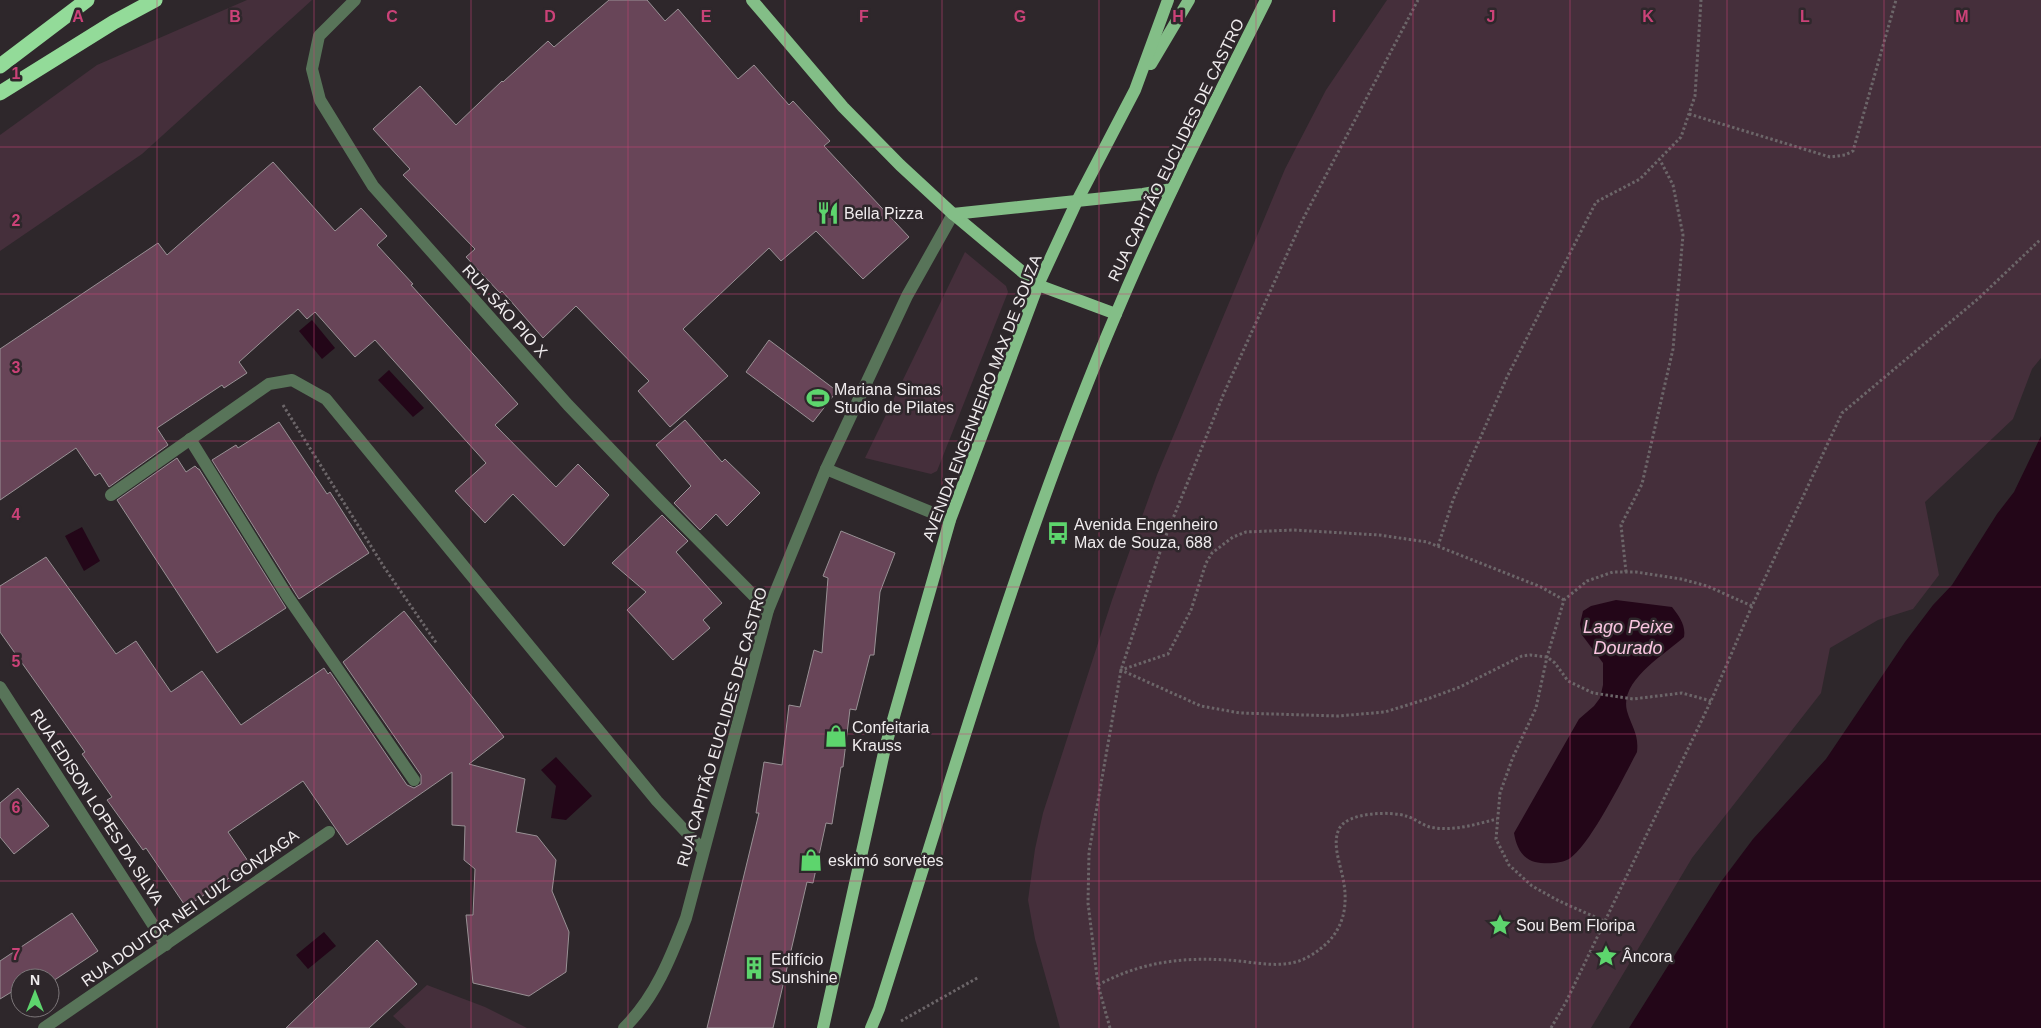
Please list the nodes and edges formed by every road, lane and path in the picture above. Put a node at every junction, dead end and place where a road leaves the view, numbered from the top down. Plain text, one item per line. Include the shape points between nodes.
1 (87, 0) edge
2 (155, 0) edge
3 (355, 0) edge
4 (752, 0) edge
5 (1168, 0) edge
6 (1189, 0) edge
7 (1266, 0) edge
8 (1418, 0) edge
9 (1701, 0) edge
10 (1896, 0) edge
11 (0, 66) edge
12 (1135, 90) junction
13 (0, 93) edge
14 (1689, 114) junction
15 (1660, 160) junction
16 (1172, 189) junction
17 (1077, 201) junction
18 (953, 214) junction
19 (2041, 240) edge
20 (1038, 285) junction
21 (1116, 314) junction
22 (269, 384) junction
23 (190, 439) junction
24 (826, 469) junction
25 (111, 495) dead end
26 (950, 520) junction
27 (1438, 546) junction
28 (1626, 572) junction
29 (1564, 600) junction
30 (1752, 606) junction
31 (768, 610) junction
32 (438, 644) dead end
33 (1547, 657) junction
34 (1121, 670) junction
35 (0, 687) edge
36 (1711, 701) junction
37 (414, 780) dead end
38 (1497, 819) junction
39 (329, 832) dead end
40 (703, 850) junction
41 (1604, 921) junction
42 (166, 944) junction
43 (979, 977) dead end
44 (1098, 985) junction
45 (897, 1024) dead end
46 (44, 1028) edge
47 (624, 1028) edge
48 (823, 1028) edge
49 (871, 1028) edge
50 (1110, 1028) edge
51 (1551, 1028) edge

1 - 11 highway
2 - 13 highway
3 - 31 street, RUA SÃO PIO X via 319,36 312,69 320,100 373,186 568,405
4 - 18 main road via 843,106
5 - 12 main road, AVENIDA ENGENHEIRO MAX DE SOUZA
6 - 12 main road
7 - 16 main road, RUA CAPITÃO EUCLIDES DE CASTRO
8 - 34 path via 1303,220 1224,393 1163,543
9 - 14 path via 1695,96
10 - 14 path via 1853,151 1846,156 1830,157
12 - 17 main road, AVENIDA ENGENHEIRO MAX DE SOUZA
14 - 15 path via 1680,137
15 - 27 path via 1640,179 1596,202 1507,377 1453,500
15 - 28 path via 1673,185 1683,235 1673,349 1642,484 1621,525
16 - 17 main road
16 - 21 main road, RUA CAPITÃO EUCLIDES DE CASTRO
17 - 18 main road
17 - 20 main road, AVENIDA ENGENHEIRO MAX DE SOUZA
18 - 20 main road
18 - 24 street, RUA CAPITÃO EUCLIDES DE CASTRO via 908,296
19 - 30 path via 1979,298 1842,413
20 - 21 main road
20 - 26 main road, AVENIDA ENGENHEIRO MAX DE SOUZA
21 - 49 main road via 1029,542 880,1009
22 - 23 street
22 - 32 path via 384,567
22 - 40 street via 292,380 326,399 657,801
23 - 25 street
23 - 37 street via 288,598
24 - 26 street
24 - 31 street, RUA CAPITÃO EUCLIDES DE CASTRO
26 - 48 main road, AVENIDA ENGENHEIRO MAX DE SOUZA via 885,748
27 - 29 path via 1542,587
27 - 34 path via 1379,534 1246,532 1233,537 1212,553 1206,562 1191,610 1168,654
28 - 29 path via 1613,572 1587,581
28 - 30 path via 1680,579
29 - 33 path
30 - 36 path
31 - 40 street, RUA CAPITÃO EUCLIDES DE CASTRO
33 - 34 path via 1522,656 1460,686 1385,712 1338,716 1240,713 1201,706
33 - 36 path via 1556,663 1568,681 1593,693 1633,699 1682,693
33 - 38 path via 1536,708 1500,793
34 - 44 path via 1089,852 1088,903
35 - 42 street, RUA EDISON LOPES DA SILVA
36 - 41 path
38 - 41 path via 1496,838 1509,865 1532,886 1559,902
38 - 44 path via 1464,828 1429,827 1407,816 1390,813 1348,820 1339,828 1336,843 1347,901 1343,919 1336,933 1308,957 1289,964 1226,960 1156,963 1134,968
39 - 42 street, RUA DOUTOR NEI LUIZ GONZAGA
40 - 47 street, RUA CAPITÃO EUCLIDES DE CASTRO via 686,918 669,964 637,1015
41 - 51 path
42 - 46 street, RUA DOUTOR NEI LUIZ GONZAGA
43 - 45 path
44 - 50 path

